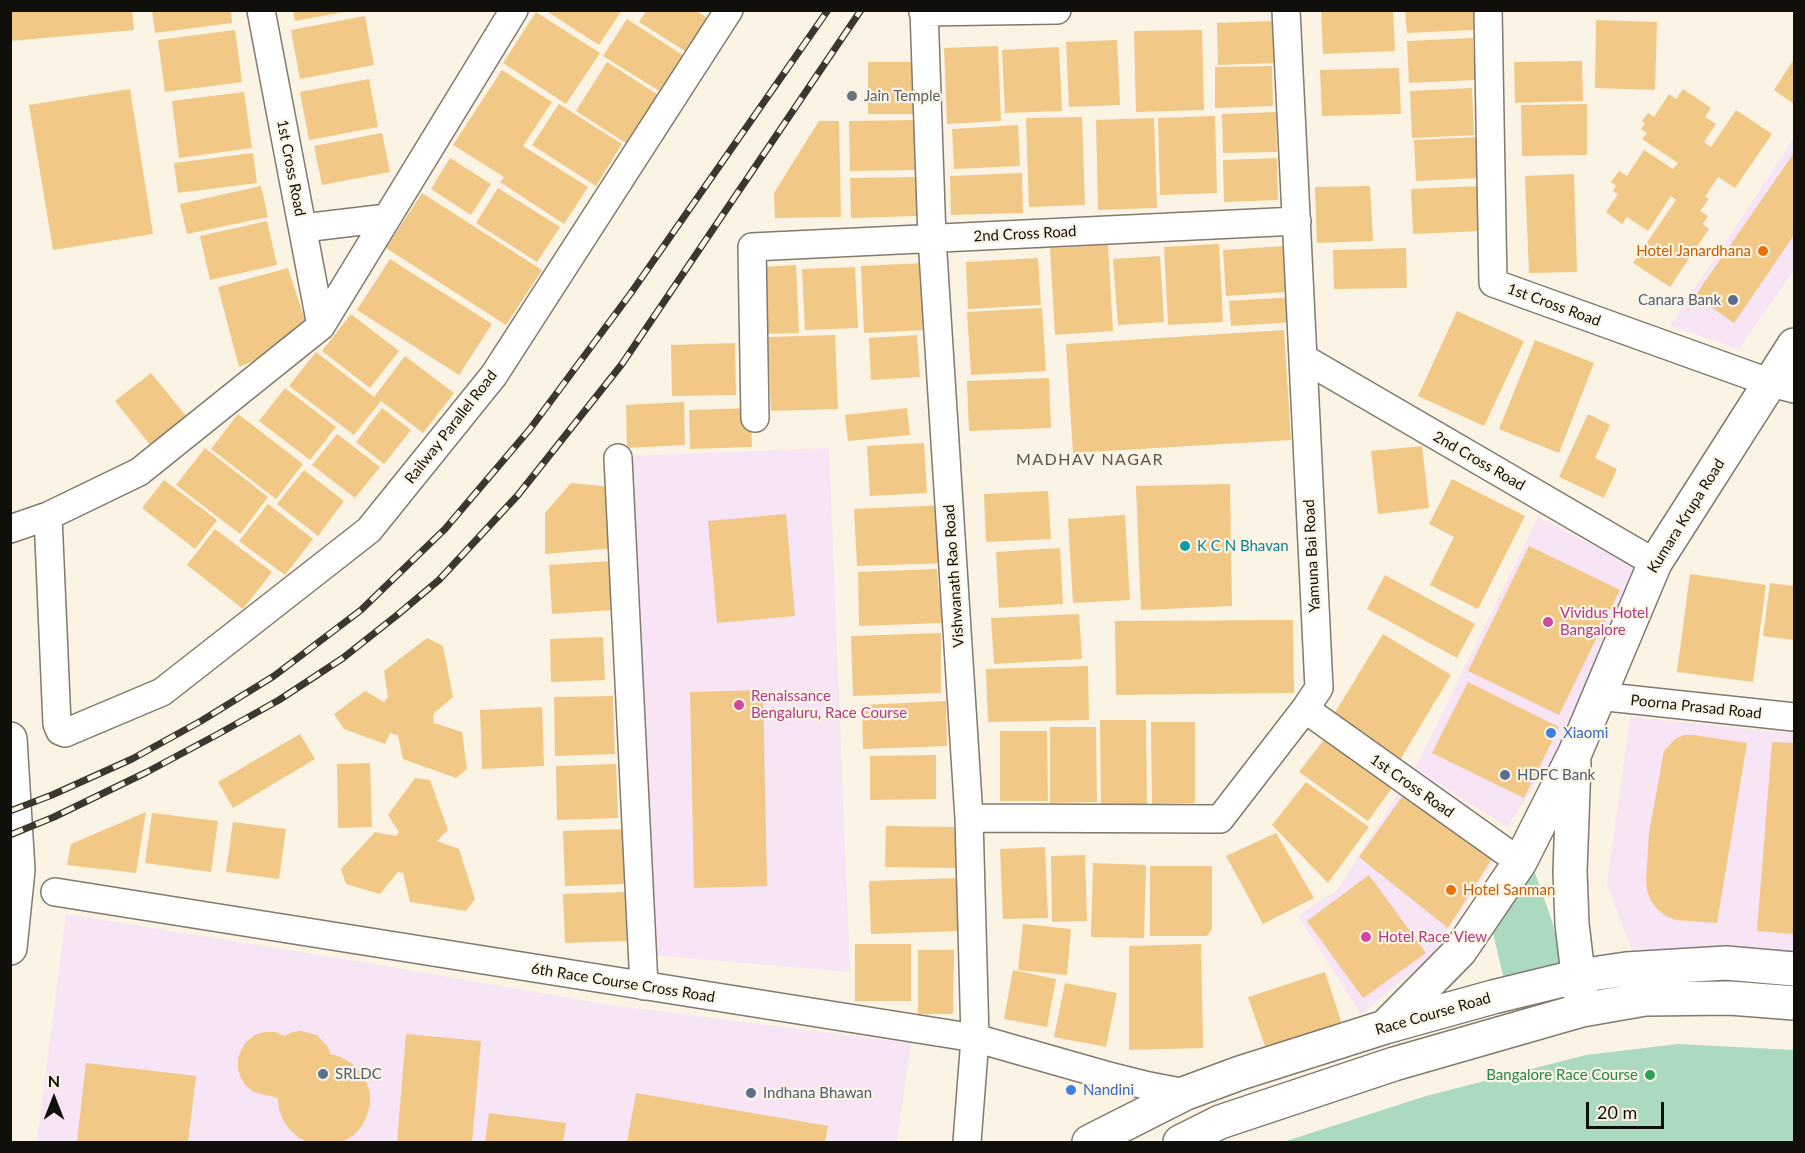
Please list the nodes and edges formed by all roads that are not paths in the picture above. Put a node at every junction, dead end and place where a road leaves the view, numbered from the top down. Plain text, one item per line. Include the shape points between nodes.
1 (261, 10) edge
2 (514, 10) edge
3 (729, 10) edge
4 (1057, 10) edge
5 (1286, 10) edge
6 (1488, 10) edge
7 (923, 11) edge
8 (387, 218) junction
9 (1297, 221) junction
10 (303, 228) junction
11 (932, 238) junction
12 (321, 326) junction
13 (1794, 345) edge
14 (1303, 358) junction
15 (1783, 386) edge
16 (755, 418) dead end
17 (618, 458) dead end
18 (48, 516) junction
19 (10, 529) edge
20 (1655, 563) junction
21 (1598, 696) junction
22 (1305, 709) junction
23 (1794, 717) edge
24 (10, 739) edge
25 (1575, 753) junction
26 (969, 818) junction
27 (1520, 862) junction
28 (55, 892) dead end
29 (10, 948) edge
30 (1794, 969) edge
31 (1579, 976) junction
32 (644, 986) junction
33 (1794, 1003) edge
34 (1582, 1010) junction
35 (1385, 1027) junction
36 (975, 1038) junction
37 (1186, 1093) junction
38 (967, 1143) edge
39 (1089, 1143) edge
40 (1180, 1143) edge

1 - 10 street, 1st Cross Road
2 - 8 street
3 - 18 street, Railway Parallel Road via 494,375 369,530 162,692 65,734 57,724
4 - 7 street
5 - 9 street, Yamuna Bai Road
6 - 15 street, 1st Cross Road via 1493,283
7 - 11 street, Vishwanath Rao Road
8 - 10 street
8 - 12 street
9 - 11 street, 2nd Cross Road
9 - 14 street, Yamuna Bai Road
10 - 12 street, 1st Cross Road
11 - 16 street, 2nd Cross Road via 752,247
11 - 26 street, Vishwanath Rao Road
12 - 18 street via 139,472
13 - 15 main road, Kumara Krupa Road
14 - 20 street, 2nd Cross Road
14 - 22 street, Yamuna Bai Road via 1319,688
15 - 20 main road, Kumara Krupa Road
17 - 32 street
18 - 19 street
20 - 21 main road, Kumara Krupa Road
21 - 23 street, Poorna Prasad Road
21 - 25 main road, Kumara Krupa Road
22 - 26 street, Yamuna Bai Road via 1220,819
22 - 27 street, 1st Cross Road
24 - 29 main road via 18,870
25 - 27 main road, Kumara Krupa Road
25 - 31 main road via 1570,871
26 - 36 street, Vishwanath Rao Road
27 - 35 main road, Kumara Krupa Road via 1460,951
28 - 32 street, 6th Race Course Cross Road
30 - 31 main road, Race Course Road via 1725,963
31 - 34 main road
31 - 35 main road, Race Course Road
32 - 36 street, 6th Race Course Cross Road
33 - 34 main road via 1730,998 1645,999
34 - 40 main road via 1394,1064 1220,1122
35 - 37 main road, Race Course Road
36 - 37 street, 6th Race Course Cross Road via 1127,1081
36 - 38 street, Vishwanath Rao Road
37 - 39 main road, Race Course Road

